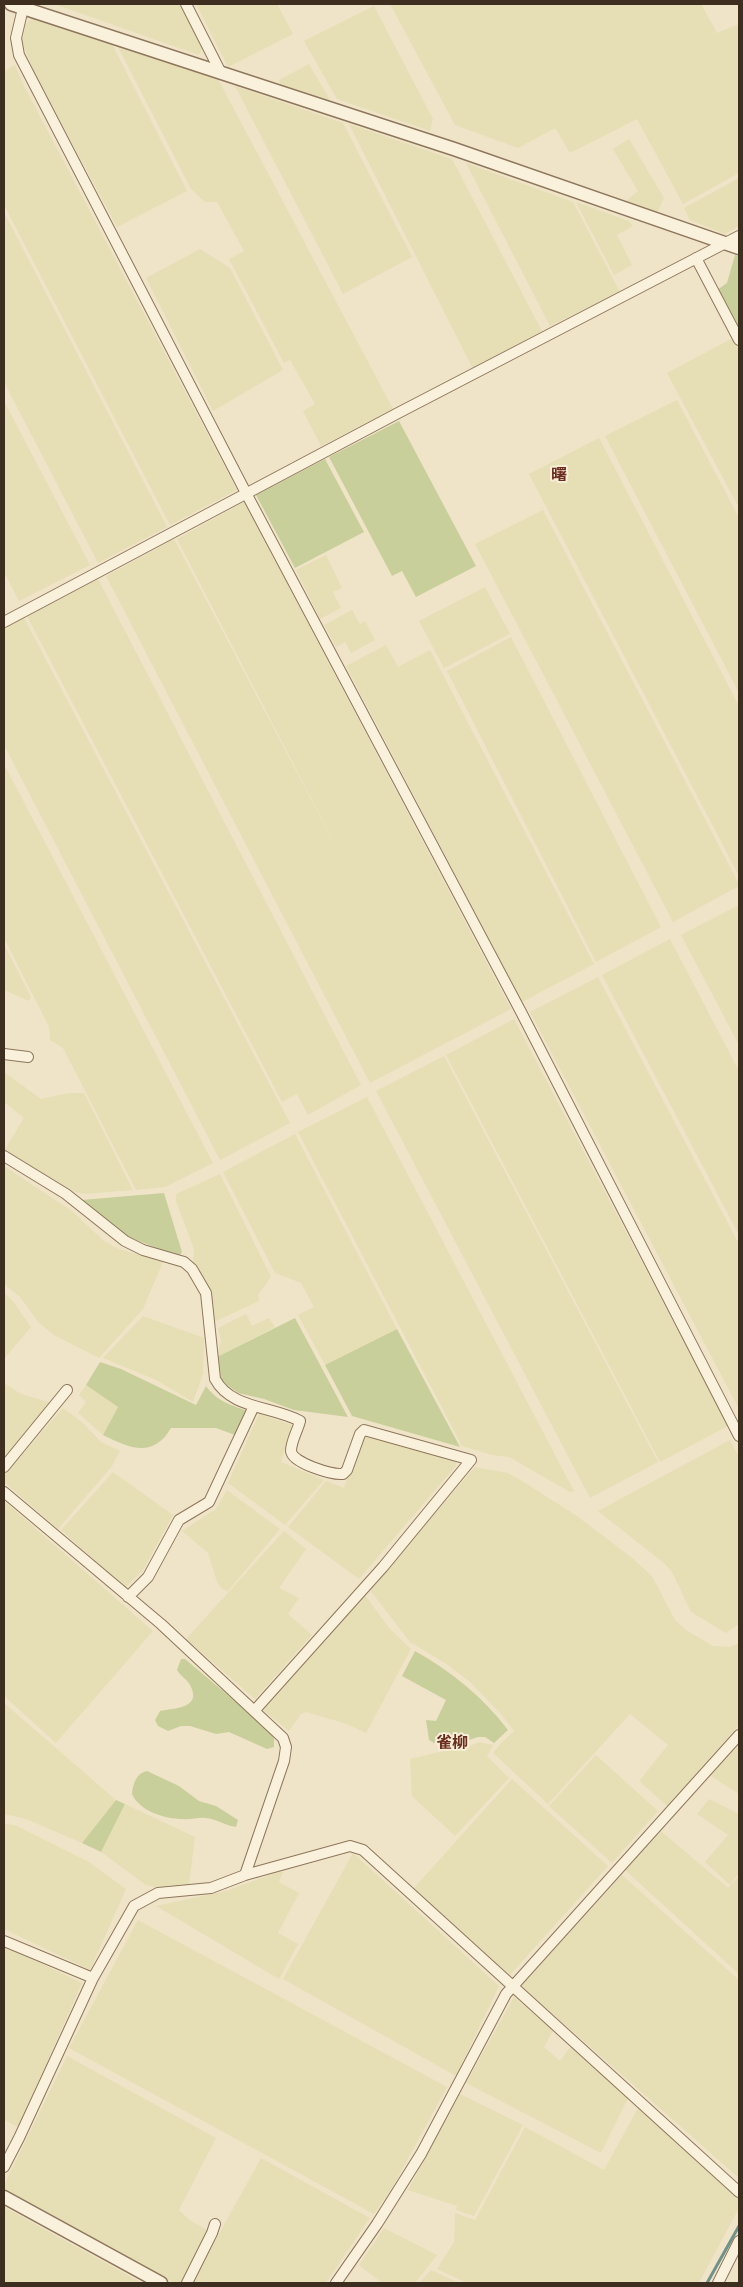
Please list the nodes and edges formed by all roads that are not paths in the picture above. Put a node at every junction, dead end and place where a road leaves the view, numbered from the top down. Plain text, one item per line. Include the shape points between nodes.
1 (186, 4) edge
2 (19, 5) edge
3 (221, 73) junction
4 (739, 236) edge
5 (726, 243) junction
6 (739, 248) edge
7 (696, 258) junction
8 (739, 340) edge
9 (246, 493) junction
10 (4, 622) edge
11 (4, 1054) edge
12 (28, 1057) dead end
13 (4, 1156) edge
14 (67, 1390) dead end
15 (254, 1406) junction
16 (739, 1436) edge
17 (4, 1467) edge
18 (4, 1492) edge
19 (128, 1597) junction
20 (255, 1710) junction
21 (739, 1735) edge
22 (245, 1875) junction
23 (4, 1941) edge
24 (93, 1978) junction
25 (512, 1986) junction
26 (4, 2167) edge
27 (739, 2192) edge
28 (4, 2197) edge
29 (215, 2224) dead end
30 (739, 2241) edge
31 (342, 2281) edge
32 (161, 2283) edge
33 (187, 2283) edge
34 (718, 2283) edge

1 - 3 street
2 - 3 street
2 - 9 street via 16,38 19,55
3 - 5 street
4 - 5 street
5 - 6 street
5 - 7 street
7 - 8 street
7 - 9 street
9 - 10 street
9 - 16 street via 515,1001
11 - 12 street
13 - 15 street via 66,1194 125,1241 184,1262 192,1269 206,1293 215,1379 231,1398
14 - 17 street
15 - 19 street via 209,1502 179,1520 148,1576
15 - 20 street via 300,1420 291,1454 296,1460 331,1474 343,1474 347,1470 364,1430 471,1460 383,1567
18 - 19 street
19 - 20 street
20 - 22 street via 283,1738 286,1753
21 - 25 street
22 - 24 street via 211,1888 158,1893 134,1906
22 - 25 street via 350,1846 357,1847
23 - 24 street
24 - 26 street
25 - 27 street
25 - 31 street via 421,2154
28 - 32 street
29 - 33 street
30 - 34 street

